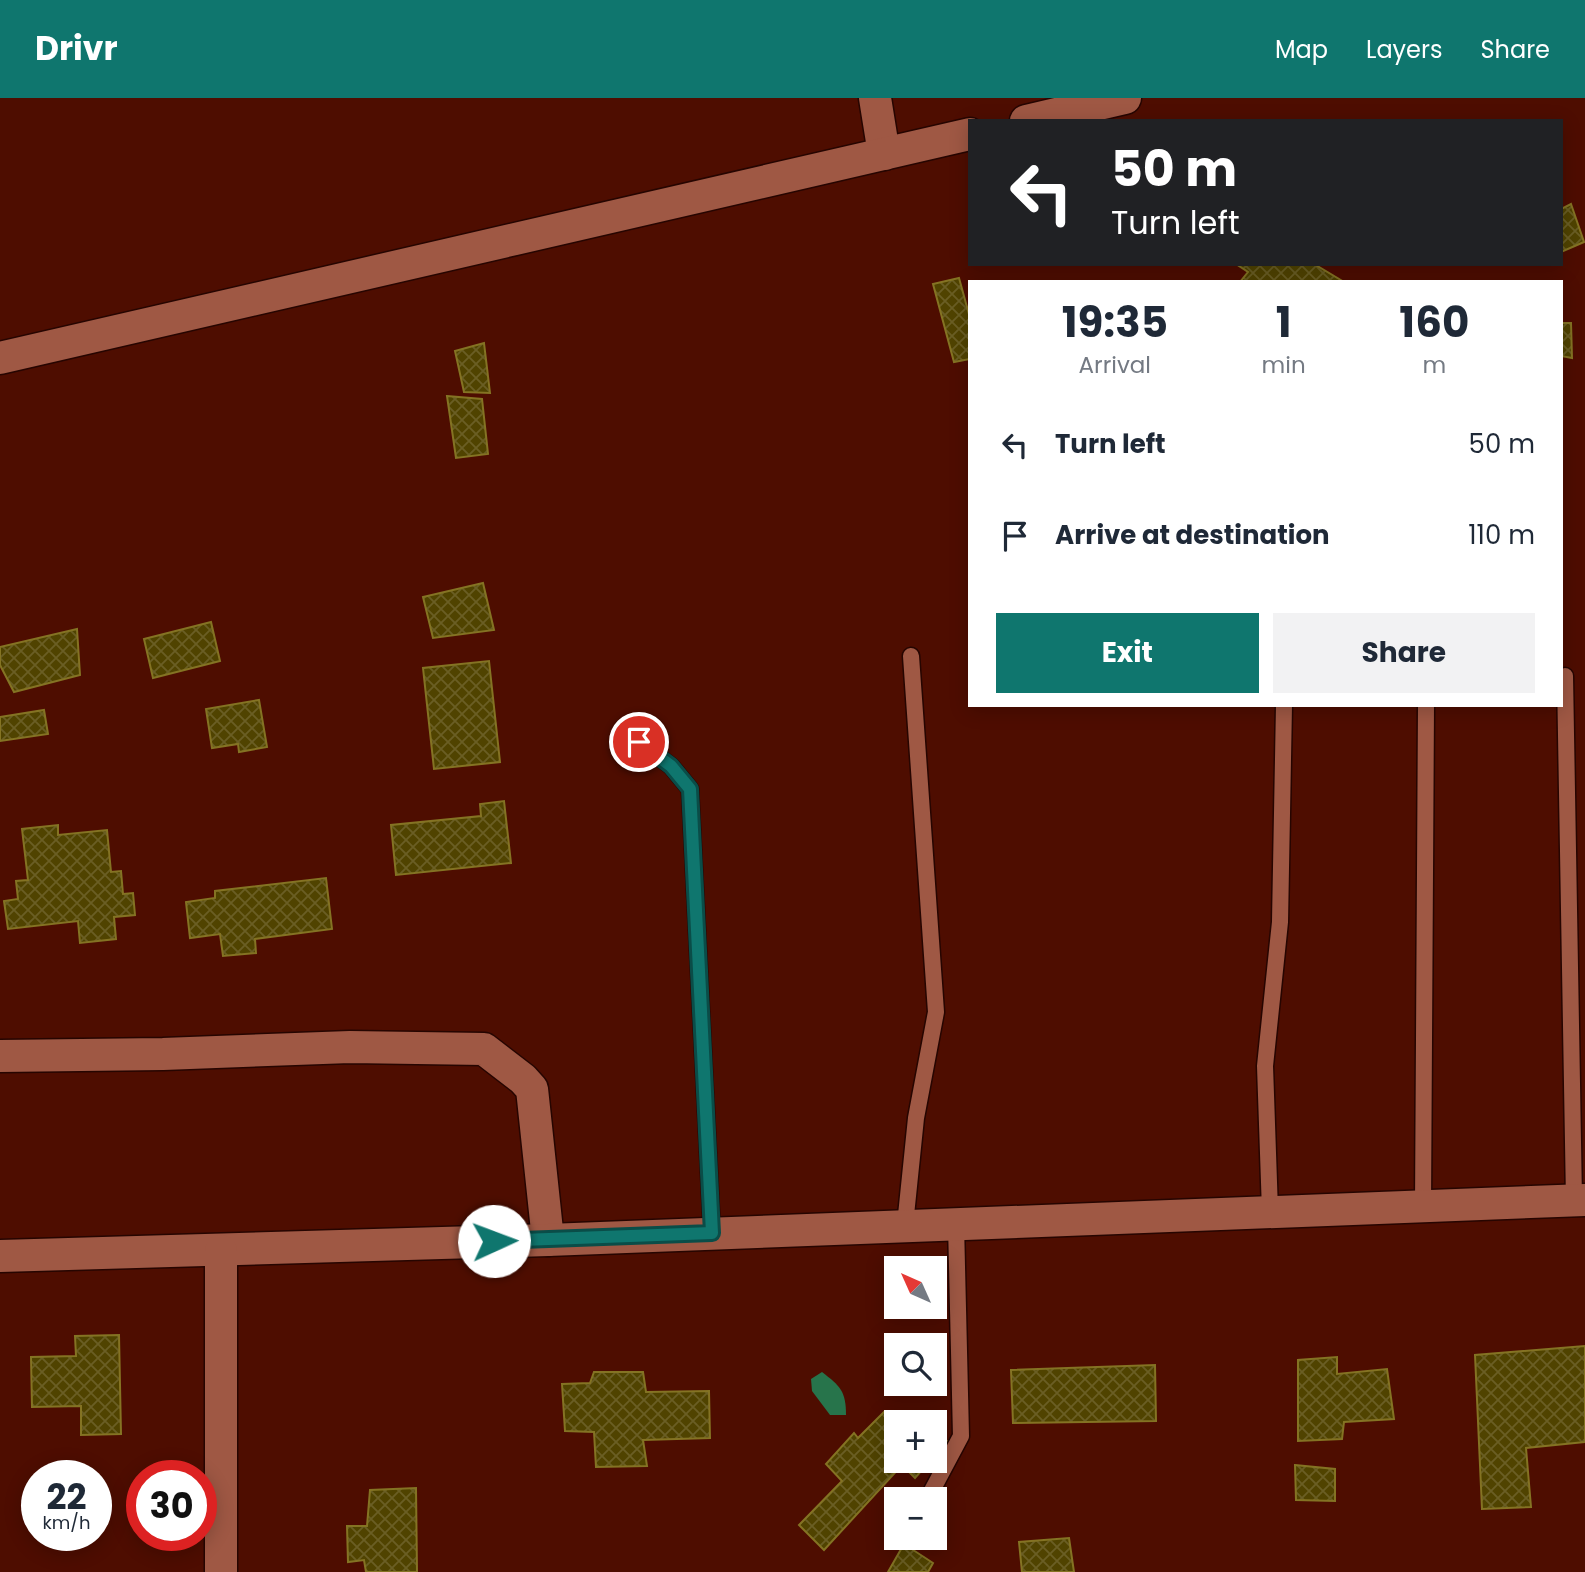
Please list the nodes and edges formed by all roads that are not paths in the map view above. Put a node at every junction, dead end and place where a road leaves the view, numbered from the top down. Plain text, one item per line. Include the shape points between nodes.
1 (875, 98) edge
2 (1125, 98) edge
3 (1036, 119) edge
4 (968, 134) edge
5 (884, 154) junction
6 (0, 358) edge
7 (911, 656) dead end
8 (1566, 676) dead end
9 (1284, 707) edge
10 (1426, 707) edge
11 (639, 742) dead end
12 (0, 1056) edge
13 (1580, 1200) edge
14 (1423, 1206) junction
15 (1270, 1211) junction
16 (956, 1224) junction
17 (905, 1225) junction
18 (712, 1233) junction
19 (548, 1240) junction
20 (221, 1251) junction
21 (0, 1256) edge
22 (934, 1487) edge
23 (221, 1572) edge

1 - 5 street
2 - 3 street
4 - 5 street
5 - 6 street
7 - 17 lane via 936,1012 916,1118
8 - 13 lane
9 - 15 lane via 1280,922 1265,1066
10 - 14 lane
11 - 18 lane via 671,766 690,789
12 - 19 street via 484,1048 532,1089
13 - 14 street
14 - 15 street
15 - 16 street
16 - 17 street
16 - 22 lane via 961,1436
17 - 18 street
18 - 19 street
19 - 20 street
20 - 21 street
20 - 23 street

